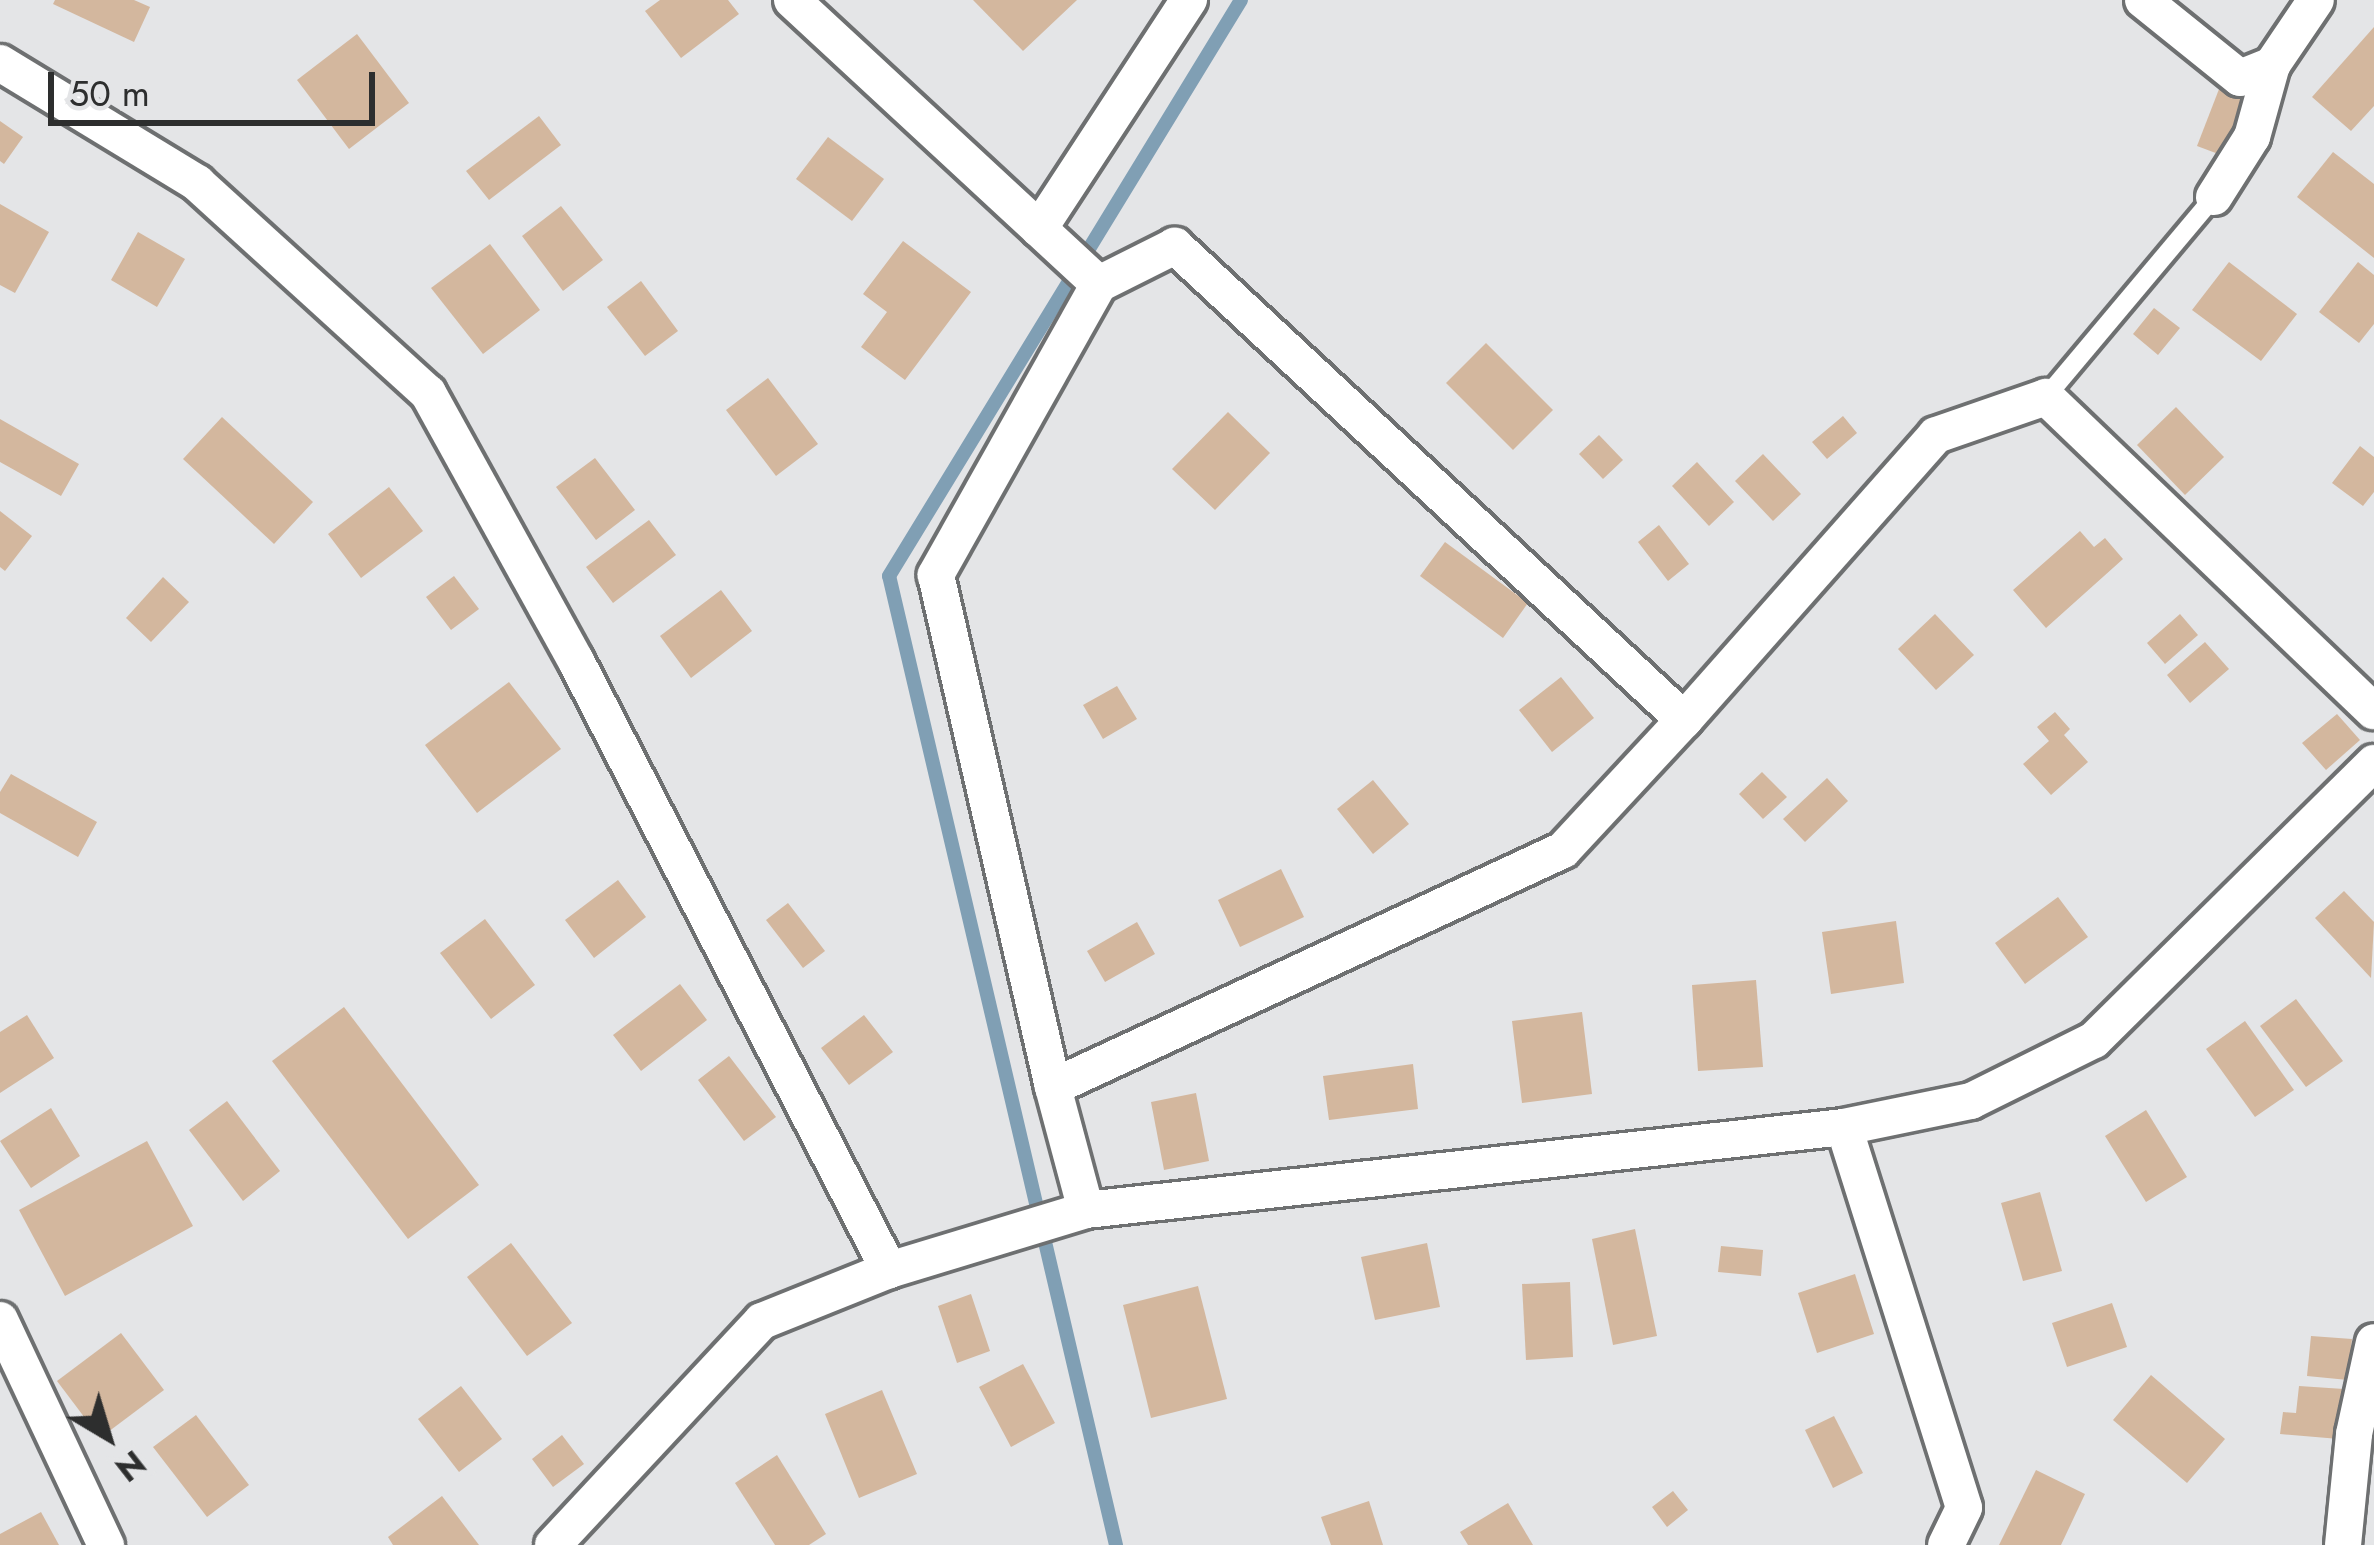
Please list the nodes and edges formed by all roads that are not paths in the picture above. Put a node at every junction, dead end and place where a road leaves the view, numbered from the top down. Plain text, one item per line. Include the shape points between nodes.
1 (792, 0) edge
2 (1189, 0) edge
3 (2143, 0) edge
4 (2316, 0) edge
5 (0, 63) edge
6 (2272, 64) junction
7 (2214, 197) joint
8 (1070, 258) junction
9 (2047, 397) junction
10 (2374, 711) edge
11 (1684, 721) junction
12 (2374, 763) edge
13 (1052, 1088) junction
14 (1844, 1127) junction
15 (1070, 1215) junction
16 (889, 1270) junction
17 (0, 1321) edge
18 (2374, 1342) edge
19 (106, 1545) edge
20 (554, 1545) edge
21 (1946, 1545) edge
22 (2343, 1545) edge

1 - 8 street
2 - 8 street
3 - 6 street via 2240,78
4 - 6 street
5 - 16 street via 197,183 428,393 576,661
6 - 7 street via 2252,136
7 - 9 lane
8 - 11 street via 1175,247
8 - 13 street via 936,575
9 - 10 street
9 - 11 street via 1936,435
11 - 13 street via 1563,850
12 - 14 street via 2093,1040 1970,1101
13 - 15 street
14 - 15 street
14 - 21 street via 1964,1508
15 - 16 street
16 - 20 street via 762,1322
17 - 19 street
18 - 22 street via 2354,1433

